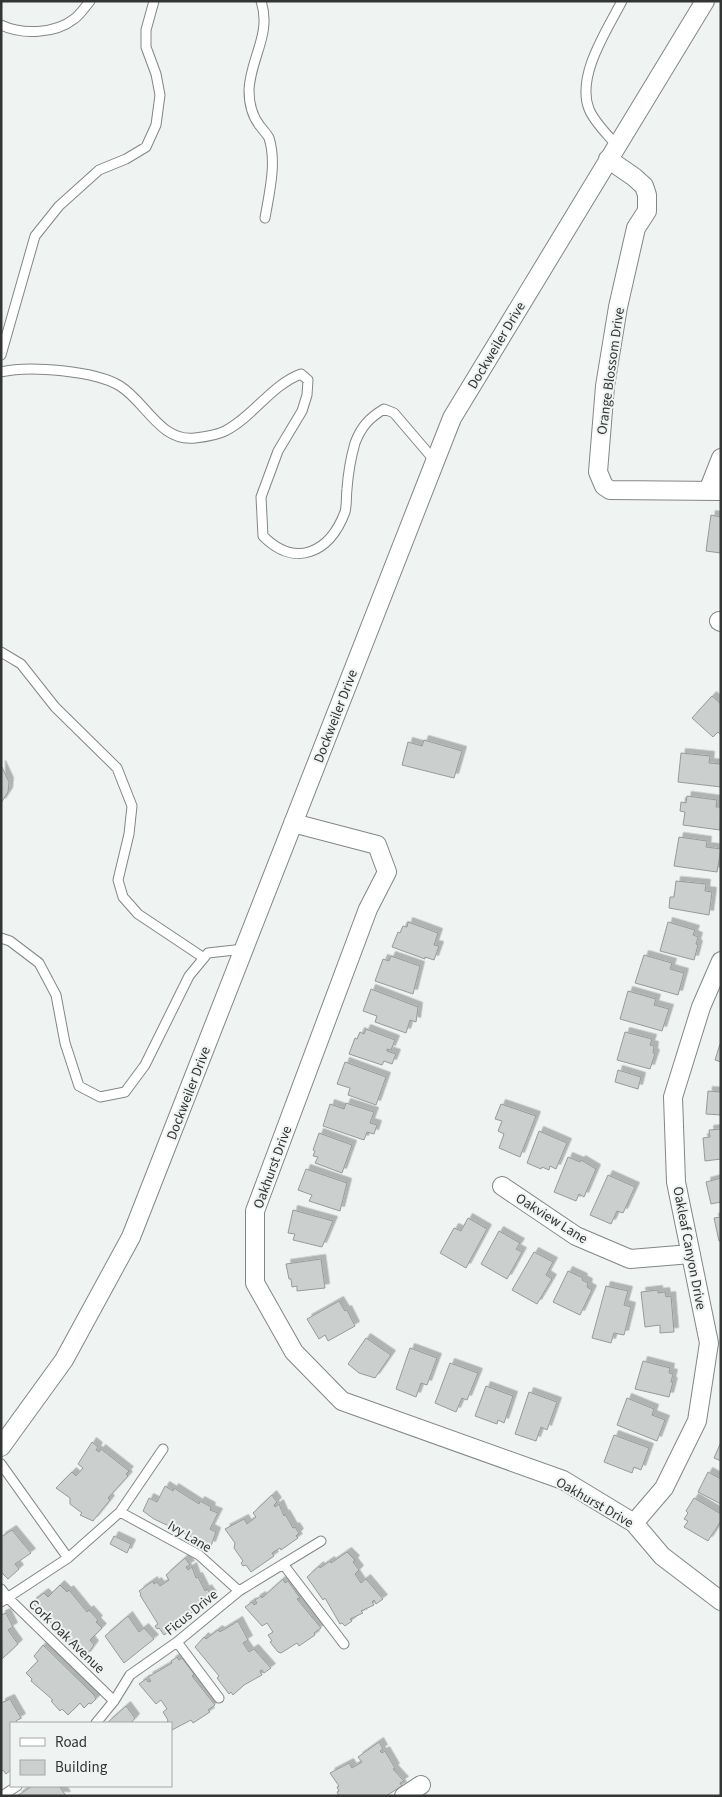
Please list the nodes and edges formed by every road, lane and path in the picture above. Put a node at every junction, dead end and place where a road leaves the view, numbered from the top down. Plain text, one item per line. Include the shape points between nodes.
1 (90, 1) edge
2 (154, 1) edge
3 (261, 1) edge
4 (622, 1) edge
5 (705, 1) edge
6 (1, 25) edge
7 (613, 153) junction
8 (265, 218) dead end
9 (1, 355) edge
10 (1, 372) edge
11 (721, 458) edge
12 (435, 461) junction
13 (714, 491) edge
14 (1, 652) edge
15 (293, 823) junction
16 (1, 938) edge
17 (244, 949) junction
18 (204, 958) junction
19 (721, 960) edge
20 (502, 1186) dead end
21 (691, 1254) junction
22 (1, 1447) edge
23 (163, 1449) dead end
24 (1, 1464) edge
25 (120, 1512) junction
26 (634, 1523) junction
27 (320, 1541) dead end
28 (68, 1558) junction
29 (283, 1564) junction
30 (1, 1589) edge
31 (240, 1591) junction
32 (4, 1600) edge
33 (721, 1601) edge
34 (176, 1642) junction
35 (344, 1644) dead end
36 (219, 1698) dead end
37 (114, 1701) junction
38 (97, 1722) edge
39 (421, 1785) dead end
40 (15, 1787) edge
41 (2, 1795) edge
42 (404, 1796) edge

1 - 6 lane via 74,20 54,28 31,32
2 - 9 lane via 146,30 146,47 160,96 156,126 146,147 99,170 58,206 35,236
3 - 8 lane via 265,28 249,89 250,108 269,137 271,180
4 - 7 lane via 599,44 587,76 585,94
5 - 7 street, Dockweiler Drive
7 - 12 street, Dockweiler Drive via 452,418
7 - 13 street, Orange Blossom Drive via 644,186 647,211 636,228 618,307 598,458 601,481 610,490
10 - 12 lane via 39,369 100,376 120,385 163,429 183,438 225,431 284,383 301,374 308,380 302,411 278,451 261,497 263,536 295,555 309,554 328,540 345,511 355,444 366,421 374,415 384,409 394,413
11 - 13 street
12 - 15 street, Dockweiler Drive
14 - 18 lane via 21,664 56,707 117,768 132,806 130,834 118,880 123,897 138,914
15 - 17 street, Dockweiler Drive
15 - 26 street, Oakhurst Drive via 377,845 386,872 368,909 255,1211 255,1283 294,1352 342,1401 563,1480
16 - 18 lane via 10,941 38,963 56,996 65,1043 79,1086 100,1097 125,1092 145,1064 188,976
17 - 18 lane via 208,953
17 - 22 street, Dockweiler Drive via 131,1237 64,1360
19 - 21 street, Oakleaf Canyon Drive via 701,1008 673,1097 676,1182
20 - 21 street, Oakview Lane via 576,1236 630,1259
21 - 26 street, Oakleaf Canyon Drive via 709,1343 697,1421 664,1488
23 - 25 lane
24 - 28 lane
25 - 28 lane
25 - 31 lane, Ivy Lane via 199,1554
26 - 33 street, Oakhurst Drive via 662,1556
27 - 29 lane, Ficus Drive
28 - 32 lane
29 - 31 lane, Ficus Drive
29 - 35 lane
30 - 32 lane, Cork Oak Avenue
31 - 34 lane, Ficus Drive
32 - 37 lane, Cork Oak Avenue
34 - 36 lane
34 - 37 lane, Ficus Drive via 130,1675
37 - 38 lane, Ficus Drive
39 - 42 street
40 - 41 lane

